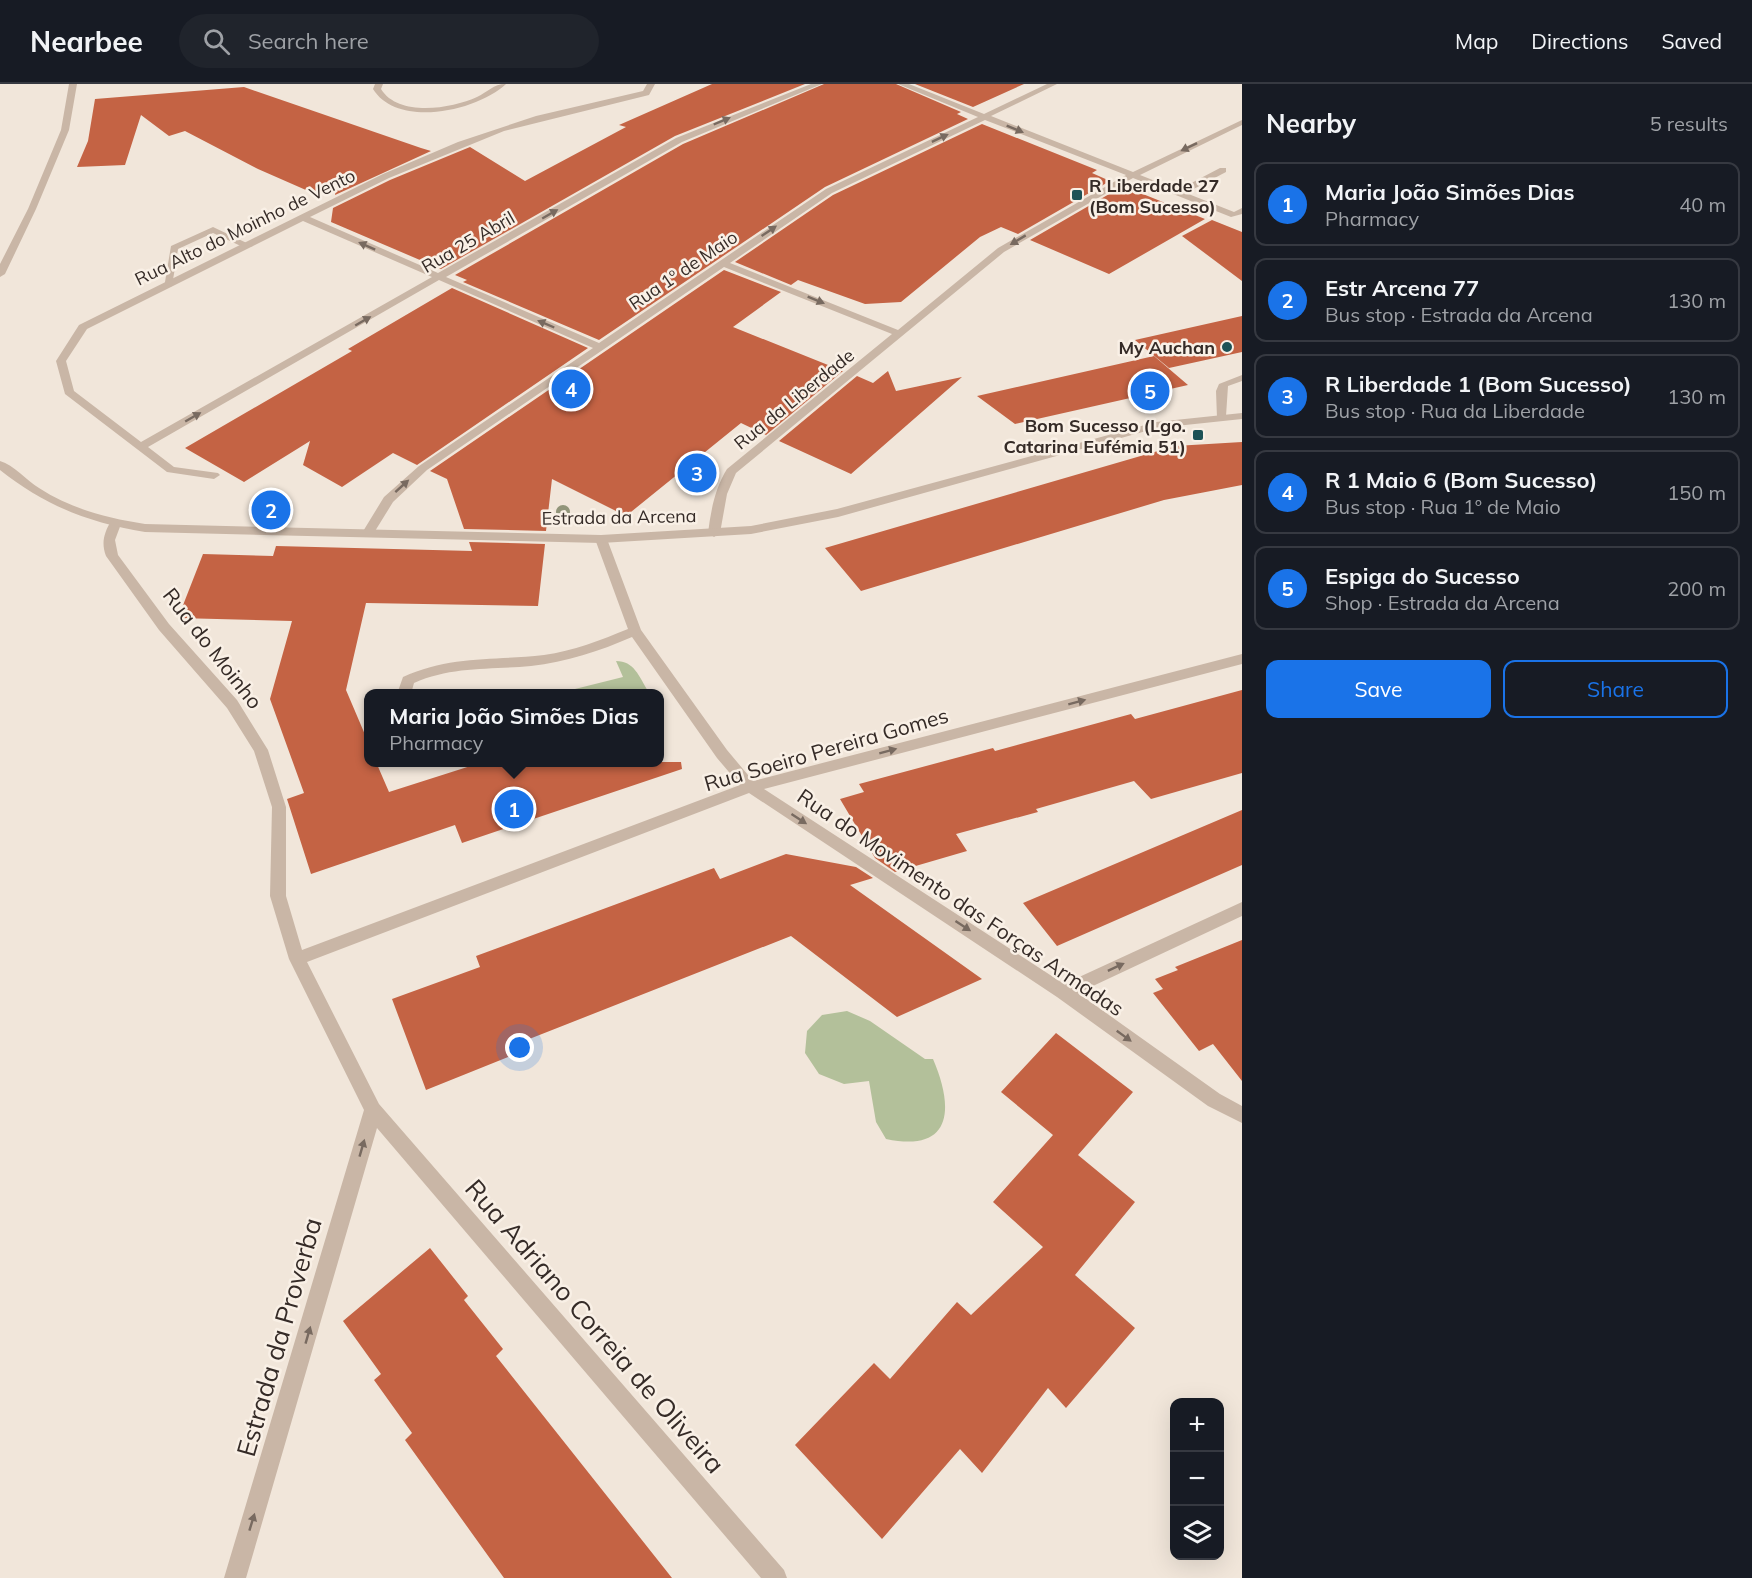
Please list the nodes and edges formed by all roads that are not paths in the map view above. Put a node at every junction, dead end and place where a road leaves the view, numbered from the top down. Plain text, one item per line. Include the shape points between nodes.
1 (74, 84) edge
2 (379, 84) edge
3 (502, 84) edge
4 (651, 84) edge
5 (818, 84) edge
6 (902, 84) edge
7 (1053, 84) edge
8 (983, 117) junction
9 (1242, 122) edge
10 (1223, 170) dead end
11 (1131, 176) junction
12 (1177, 194) junction
13 (1242, 211) edge
14 (304, 218) junction
15 (248, 246) junction
16 (722, 263) junction
17 (0, 274) edge
18 (439, 278) junction
19 (167, 286) junction
20 (900, 334) junction
21 (600, 347) junction
22 (1242, 378) edge
23 (1221, 416) junction
24 (1242, 416) edge
25 (142, 446) junction
26 (0, 464) edge
27 (214, 475) dead end
28 (115, 524) junction
29 (368, 533) junction
30 (714, 533) junction
31 (601, 539) junction
32 (635, 631) junction
33 (1242, 659) edge
34 (405, 689) edge
35 (750, 788) junction
36 (1242, 909) edge
37 (297, 959) junction
38 (1063, 992) junction
39 (373, 1110) junction
40 (1242, 1115) edge
41 (235, 1578) edge
42 (776, 1578) edge

1 - 17 street via 65,130
2 - 3 street via 379,96 385,103 429,110 477,100
4 - 14 street, Rua Alto do Moinho de Vento via 639,96 530,121 461,144 386,176
18 -> 5 street, Rua 25 Abril via 679,140
6 - 8 street
7 - 8 street, Rua 1º de Maio
8 -> 11 street
16 -> 8 street, Rua 1º de Maio via 829,191
9 -> 11 street, Rua da Liberdade
10 - 12 street
11 - 12 street
11 -> 20 street, Rua da Liberdade via 1001,250
12 - 13 street via 1234,215
14 - 15 street, Rua Alto do Moinho de Vento
18 -> 14 street
15 - 19 street, Rua Alto do Moinho de Vento
15 - 19 street via 213,230 174,248
16 -> 20 street, Rua da Liberdade
16 - 21 street, Rua 1º de Maio
21 -> 18 street
25 -> 18 street, Rua 25 Abril
19 - 25 street, Rua Alto do Moinho de Vento via 83,327 61,361 69,392
20 - 30 street, Rua da Liberdade via 731,471 719,500
29 -> 21 street, Rua 1º de Maio via 388,500 423,468
22 - 23 street via 1224,384
23 - 24 street, Estrada da Arcena
23 - 30 street, Estrada da Arcena via 1156,426 838,513
25 - 27 street, Rua Alto do Moinho de Vento via 171,470
26 - 28 street, Estrada da Arcena via 51,501 94,520
28 - 29 street, Estrada da Arcena via 175,530
28 - 37 street, Rua do Moinho via 107,546 112,556 164,627 232,704 261,750 279,807 278,896
29 - 31 street, Estrada da Arcena
30 - 31 street, Estrada da Arcena
31 - 32 street, Rua do Movimento das Forças Armadas
32 - 34 street via 593,649 546,659 462,662 426,670 408,680
32 - 35 street, Rua do Movimento das Forças Armadas
35 -> 33 street, Rua Soeiro Pereira Gomes
35 - 37 street, Rua Soeiro Pereira Gomes
35 -> 38 street, Rua do Movimento das Forças Armadas
38 -> 36 street
37 - 39 street, Rua do Moinho
38 -> 40 street, Rua do Movimento das Forças Armadas via 1214,1100
41 -> 39 street, Estrada da Proverba
39 - 42 street, Rua Adriano Correia de Oliveira

